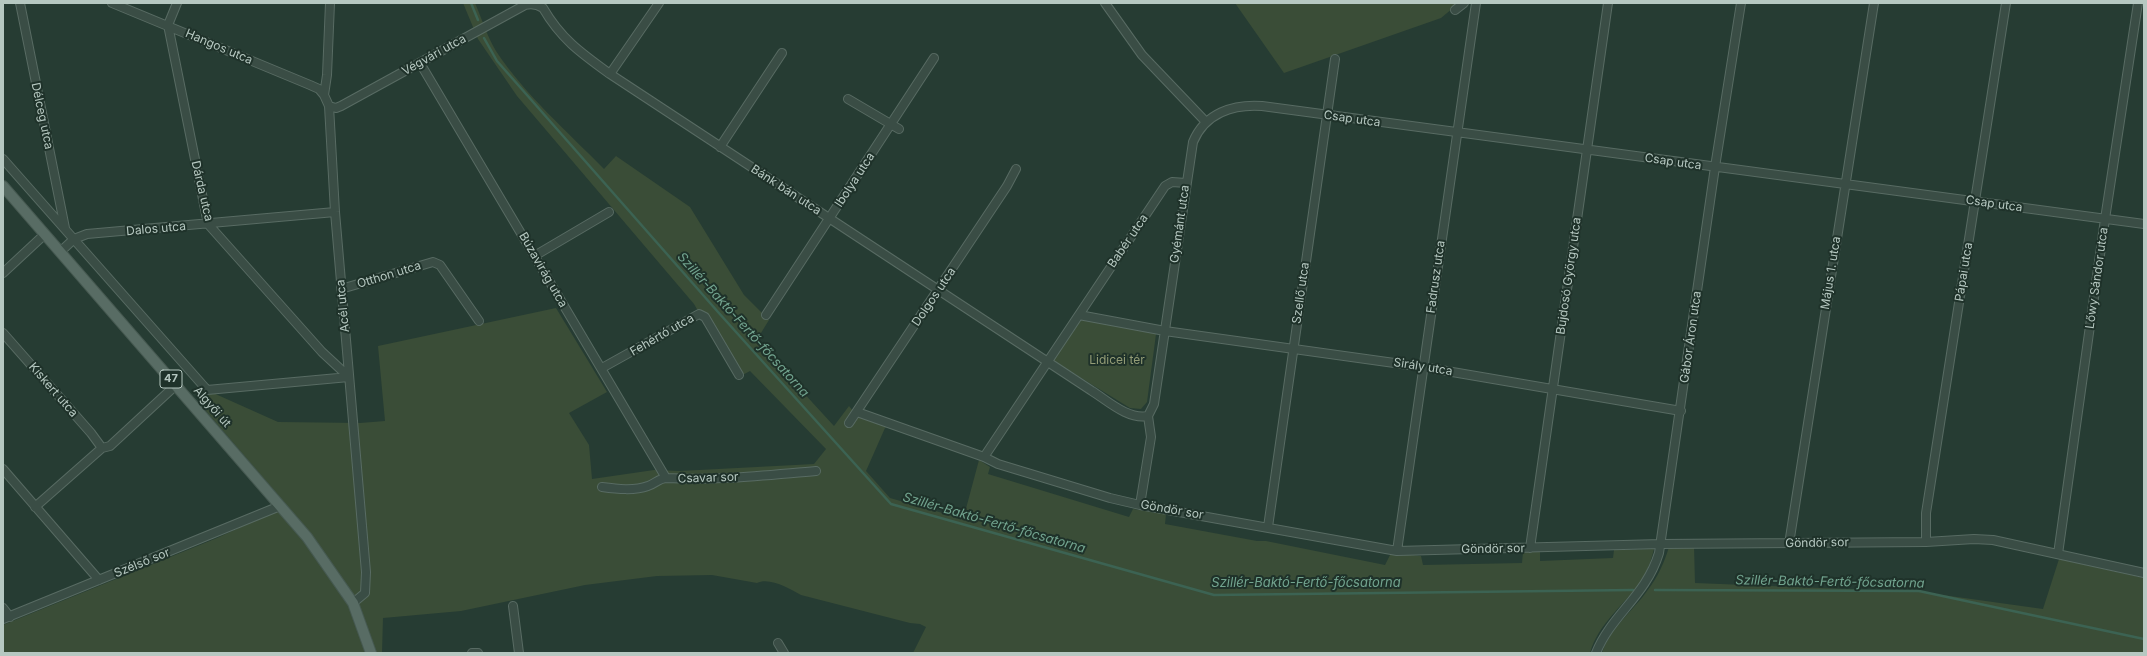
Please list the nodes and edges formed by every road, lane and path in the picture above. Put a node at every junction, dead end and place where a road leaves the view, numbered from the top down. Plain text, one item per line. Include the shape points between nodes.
1 (20, 3) edge
2 (112, 3) edge
3 (177, 3) edge
4 (330, 3) edge
5 (659, 3) edge
6 (1105, 3) edge
7 (1464, 3) edge
8 (1476, 3) edge
9 (1608, 3) edge
10 (1741, 3) edge
11 (1874, 3) edge
12 (2006, 3) edge
13 (2138, 3) edge
14 (538, 4) edge
15 (1455, 10) dead end
16 (168, 25) junction
17 (782, 53) dead end
18 (934, 58) dead end
19 (1335, 59) dead end
20 (420, 63) junction
21 (610, 74) junction
22 (324, 95) junction
23 (848, 99) dead end
24 (329, 106) junction
25 (1327, 116) junction
26 (1206, 122) junction
27 (891, 125) junction
28 (899, 129) dead end
29 (1456, 133) junction
30 (720, 146) junction
31 (1586, 150) junction
32 (3, 158) edge
33 (1715, 167) junction
34 (1016, 169) dead end
35 (1186, 183) junction
36 (1845, 184) junction
37 (3, 186) edge
38 (1975, 202) junction
39 (335, 212) junction
40 (609, 212) dead end
41 (830, 219) junction
42 (2105, 219) junction
43 (208, 224) junction
44 (2144, 224) edge
45 (65, 229) junction
46 (45, 234) junction
47 (74, 239) junction
48 (60, 252) junction
49 (536, 255) junction
50 (3, 273) edge
51 (341, 289) junction
52 (939, 290) junction
53 (766, 315) dead end
54 (1079, 315) junction
55 (479, 321) dead end
56 (1165, 331) junction
57 (3, 333) edge
58 (1293, 348) junction
59 (1047, 361) junction
60 (1423, 367) junction
61 (602, 368) junction
62 (739, 375) dead end
63 (349, 377) junction
64 (176, 385) junction
65 (1553, 389) junction
66 (1681, 411) junction
67 (857, 412) junction
68 (1148, 416) junction
69 (849, 423) dead end
70 (102, 448) junction
71 (984, 457) junction
72 (3, 469) edge
73 (816, 470) dead end
74 (666, 478) junction
75 (602, 487) dead end
76 (1140, 505) junction
77 (280, 506) junction
78 (35, 507) junction
79 (1268, 527) junction
80 (1926, 542) junction
81 (1660, 544) junction
82 (1789, 544) junction
83 (1530, 548) junction
84 (1397, 550) junction
85 (2058, 554) junction
86 (2144, 573) edge
87 (99, 580) junction
88 (352, 603) junction
89 (512, 606) dead end
90 (3, 608) edge
91 (7, 618) edge
92 (778, 643) dead end
93 (371, 653) edge
94 (472, 653) edge
95 (478, 653) edge
96 (519, 653) edge
97 (784, 653) edge
98 (1596, 653) edge

1 - 45 street, Délceg utca
2 - 16 street, Hangos utca
3 - 16 street
4 - 22 street
5 - 21 street
6 - 26 street via 1142,55
7 - 15 street
8 - 29 street, Fadrusz utca
9 - 31 street, Bujdosó György utca
10 - 33 street, Gábor Áron utca
11 - 36 street, Május 1. utca
12 - 38 street, Pápai utca
13 - 42 street, Lőwy Sándor utca
14 - 20 street, Végvári utca via 525,5
14 - 21 street, Bánk bán utca via 544,8 565,40
16 - 22 street, Hangos utca via 310,84
16 - 43 street, Dárda utca
17 - 30 street
18 - 27 street, Ibolya utca
19 - 25 street, Szellő utca
20 - 24 street, Végvári utca via 342,106
20 - 49 street, Búzavirág utca
21 - 30 street, Bánk bán utca
22 - 24 street, Acél utca
23 - 27 street
24 - 39 street, Acél utca
25 - 26 street, Csap utca via 1246,105 1229,108
25 - 29 street, Csap utca
25 - 58 street, Szellő utca
26 - 35 street, Gyémánt utca via 1193,142
27 - 28 street
27 - 41 street, Ibolya utca
29 - 31 street, Csap utca
29 - 60 street, Fadrusz utca
30 - 41 street, Bánk bán utca
31 - 33 street, Csap utca
31 - 65 street, Bujdosó György utca
32 - 45 street, Algyői út
33 - 36 street, Csap utca
33 - 66 street, Gábor Áron utca
34 - 52 street, Dolgos utca
35 - 54 street, Babér utca via 1172,182 1165,186
35 - 56 street, Gyémánt utca
36 - 38 street, Csap utca
36 - 82 street, Május 1. utca
37 - 46 main road, Algyői út / 47
38 - 42 street, Csap utca
38 - 80 street, Pápai utca via 1926,513
39 - 43 street, Dalos utca
39 - 51 street, Acél utca
40 - 49 street
41 - 52 street, Bánk bán utca
41 - 53 street, Ibolya utca
42 - 44 street, Csap utca
42 - 85 street, Lőwy Sándor utca
43 - 47 street, Dalos utca via 87,234
43 - 63 street, Dárda utca via 322,352
45 - 47 street, Algyői út
46 - 48 main road, Algyői út / 47
46 - 50 street
47 - 48 street
47 - 63 street, Algyői út via 207,390
48 - 64 main road, Algyői út / 47
49 - 61 street, Búzavirág utca via 561,303
51 - 55 street, Otthon utca via 433,262 440,265
51 - 63 street, Acél utca
52 - 59 street, Bánk bán utca
52 - 67 street, Dolgos utca
54 - 56 street
54 - 59 street
56 - 58 street, Sirály utca
56 - 68 street via 1154,404
57 - 70 street, Kiskert utca
58 - 60 street, Sirály utca
58 - 79 street, Szellő utca
59 - 68 street via 1128,414 1139,418
59 - 71 street
60 - 65 street, Sirály utca
60 - 84 street, Fadrusz utca
61 - 62 street, Fehértó utca via 699,314 705,317
61 - 74 street, Búzavirág utca
63 - 88 street, Acél utca via 366,572 365,593
64 - 70 street via 110,446
64 - 77 main road, Algyői út / 47
65 - 66 street, Sirály utca
65 - 83 street, Bujdosó György utca
66 - 81 street, Gábor Áron utca
67 - 69 street, Dolgos utca
67 - 71 street, Göndör sor
68 - 76 street via 1151,437
70 - 78 street
71 - 76 street, Göndör sor via 998,464
72 - 78 street
73 - 74 street, Csavar sor via 730,478
74 - 75 street, Csavar sor via 635,489
76 - 79 street, Göndör sor
77 - 87 street, Szélső sor
77 - 88 main road, Algyői út / 47 via 311,543
78 - 87 street
79 - 84 street, Göndör sor
80 - 82 street, Göndör sor
80 - 85 street, Göndör sor via 1993,540
81 - 82 street, Göndör sor
81 - 83 street, Göndör sor
81 - 98 street, Gábor Áron utca via 1656,561 1645,585 1610,628
83 - 84 street, Göndör sor
85 - 86 street, Göndör sor
87 - 91 street, Szélső sor
88 - 93 main road, Algyői út / 47
89 - 96 street
90 - 91 street
92 - 97 street
94 - 95 street

